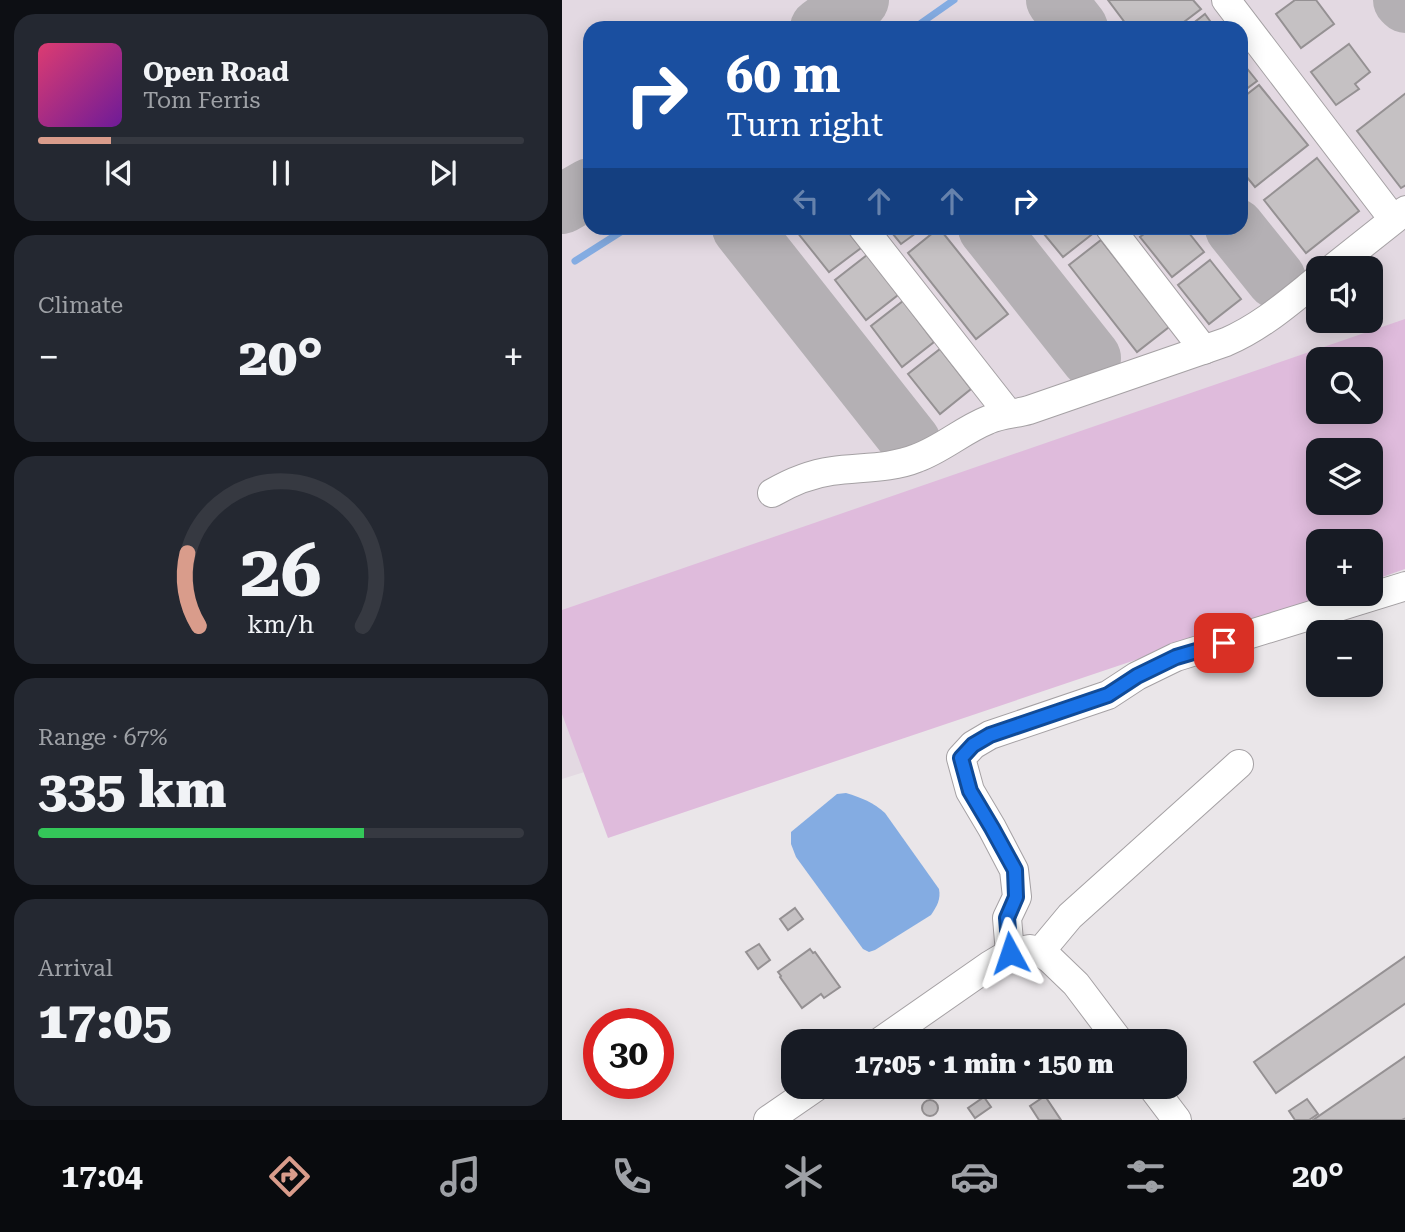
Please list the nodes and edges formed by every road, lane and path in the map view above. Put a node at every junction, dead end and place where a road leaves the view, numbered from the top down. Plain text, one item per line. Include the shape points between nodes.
1 (1226, 0) edge
2 (1243, 21) edge
3 (1248, 27) edge
4 (1399, 215) edge
5 (868, 235) edge
6 (1115, 235) edge
7 (1348, 256) edge
8 (1306, 289) edge
9 (1204, 350) junction
10 (1008, 413) junction
11 (772, 493) dead end
12 (1405, 586) edge
13 (1239, 764) dead end
14 (1027, 952) junction
15 (898, 1029) edge
16 (1110, 1029) edge
17 (799, 1099) edge
18 (1161, 1099) edge
19 (768, 1120) edge
20 (1177, 1120) edge

1 - 2 street
3 - 4 street
4 - 7 street
5 - 10 street
6 - 9 street
8 - 9 street via 1249,332
9 - 10 street via 1029,410
10 - 11 street via 917,458 814,475
12 - 14 street via 1176,657 1108,695 973,745 961,758 970,791 1015,870 1016,897 1007,918
13 - 14 street via 1055,933
14 - 15 street via 990,964
14 - 16 street via 1060,967
17 - 19 street
18 - 20 street

